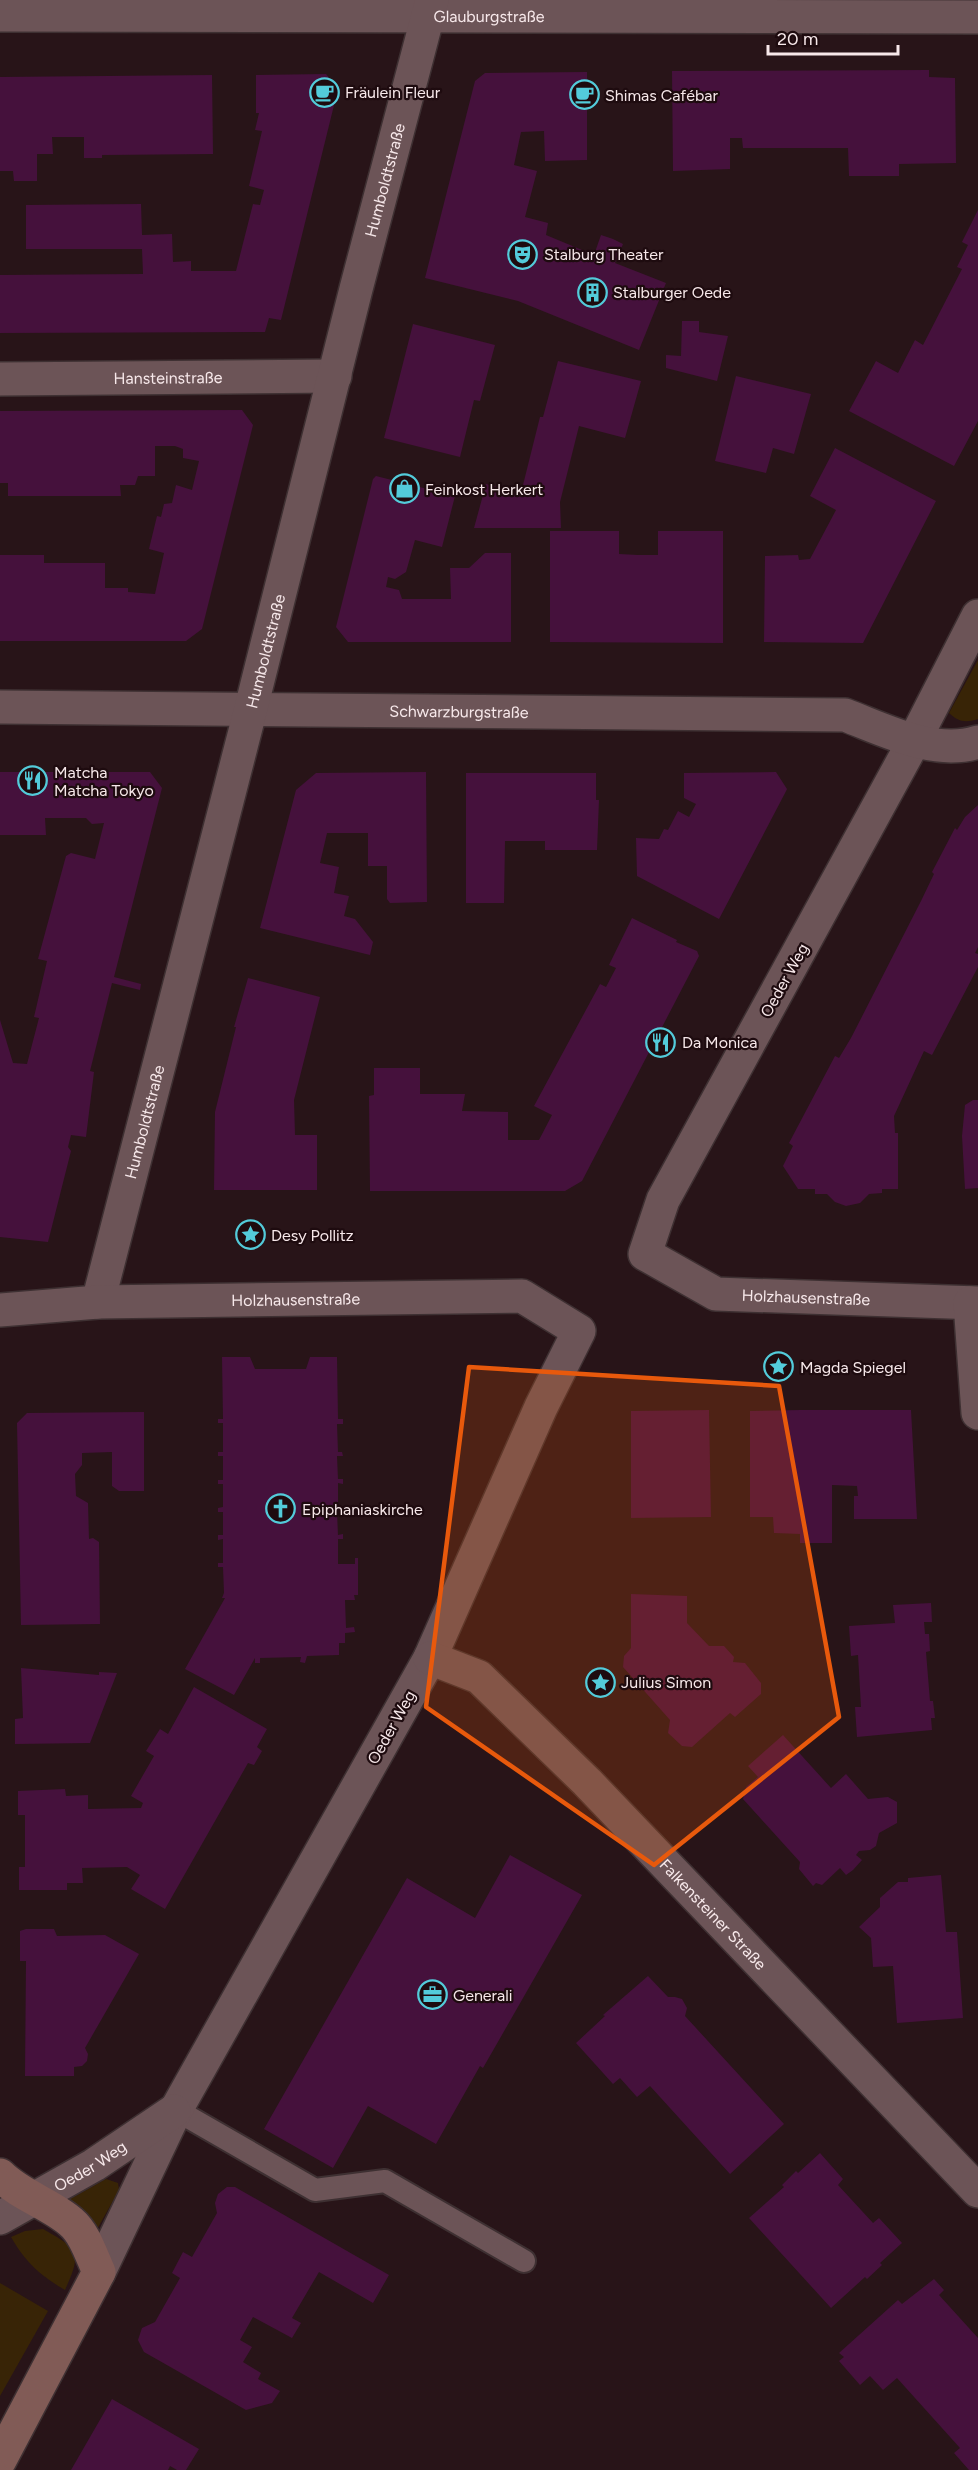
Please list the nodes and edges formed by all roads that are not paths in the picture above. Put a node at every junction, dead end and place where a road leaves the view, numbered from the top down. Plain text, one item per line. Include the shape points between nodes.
1 (430, 7) edge
2 (0, 15) edge
3 (978, 18) edge
4 (334, 376) junction
5 (0, 379) edge
6 (978, 616) edge
7 (0, 707) edge
8 (251, 708) junction
9 (914, 741) junction
10 (978, 742) edge
11 (645, 1254) joint
12 (98, 1302) junction
13 (974, 1303) edge
14 (0, 1310) edge
15 (579, 1331) joint
16 (978, 1413) edge
17 (430, 1658) junction
18 (176, 2110) junction
19 (0, 2175) edge
20 (978, 2191) edge
21 (33, 2200) junction
22 (0, 2218) edge
23 (524, 2261) dead end
24 (99, 2272) junction
25 (0, 2460) edge

1 - 2 street, Glauburgstraße
1 - 3 street, Glauburgstraße
1 - 4 street, Humboldtstraße
4 - 5 street, Hansteinstraße
4 - 8 street, Humboldtstraße
6 - 9 street, Oeder Weg
7 - 8 street, Schwarzburgstraße
8 - 9 street, Schwarzburgstraße via 845,715
8 - 12 street, Humboldtstraße
9 - 10 street via 941,745
9 - 11 street, Oeder Weg via 663,1200
11 - 13 street, Holzhausenstraße via 716,1294
12 - 14 street, Holzhausenstraße
12 - 15 street, Holzhausenstraße via 522,1296
13 - 16 street
15 - 17 street, Oeder Weg via 541,1407
17 - 18 street, Oeder Weg
17 - 20 street, Falkensteiner Straße via 478,1677 571,1767
18 - 21 street, Oeder Weg
18 - 23 lane via 315,2190 385,2181
18 - 24 street, Oeder Weg
19 - 21 main road
21 - 22 street, Oeder Weg
21 - 24 main road via 71,2222 82,2235
24 - 25 main road

